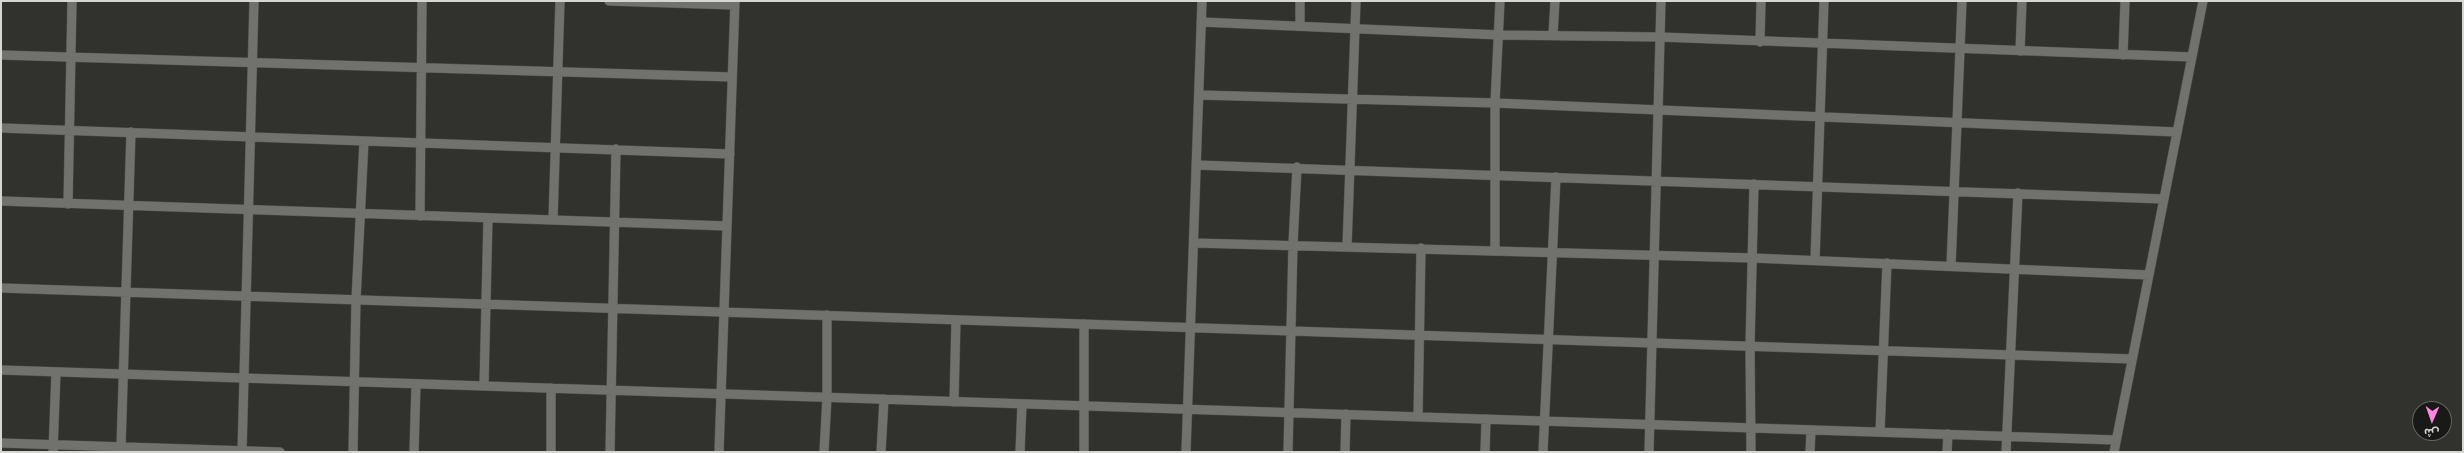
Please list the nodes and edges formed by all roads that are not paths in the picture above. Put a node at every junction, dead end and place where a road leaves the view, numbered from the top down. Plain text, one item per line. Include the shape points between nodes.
1 (72, 1) edge
2 (254, 1) edge
3 (422, 1) edge
4 (560, 1) edge
5 (609, 1) edge
6 (626, 1) edge
7 (1202, 1) edge
8 (1300, 1) edge
9 (1356, 1) edge
10 (1500, 1) edge
11 (1555, 1) edge
12 (1661, 1) edge
13 (1761, 1) edge
14 (1824, 1) edge
15 (1962, 1) edge
16 (2022, 1) edge
17 (2125, 1) edge
18 (2203, 1) edge
19 (735, 3) edge
20 (1202, 22) junction
21 (1300, 26) junction
22 (1355, 28) junction
23 (1553, 34) junction
24 (1500, 35) junction
25 (1660, 37) junction
26 (1760, 42) junction
27 (1822, 44) junction
28 (1959, 49) junction
29 (2020, 51) junction
30 (1, 55) edge
31 (2123, 55) junction
32 (71, 57) junction
33 (2192, 57) junction
34 (252, 62) junction
35 (422, 68) junction
36 (559, 72) junction
37 (732, 77) junction
38 (1199, 95) junction
39 (1353, 101) junction
40 (1495, 103) junction
41 (1659, 111) junction
42 (1820, 118) junction
43 (1956, 124) junction
44 (1, 128) edge
45 (70, 130) junction
46 (131, 132) junction
47 (2177, 132) junction
48 (250, 136) junction
49 (364, 140) junction
50 (422, 142) junction
51 (555, 147) junction
52 (616, 150) junction
53 (730, 154) junction
54 (1196, 165) junction
55 (1297, 167) junction
56 (1351, 170) junction
57 (1493, 176) junction
58 (1556, 177) junction
59 (1656, 182) junction
60 (1754, 184) junction
61 (1819, 187) junction
62 (1954, 191) junction
63 (2018, 194) junction
64 (2164, 199) junction
65 (1, 201) edge
66 (68, 204) junction
67 (128, 206) junction
68 (249, 210) junction
69 (360, 214) junction
70 (420, 216) junction
71 (488, 218) junction
72 (553, 220) junction
73 (614, 222) junction
74 (727, 226) junction
75 (1194, 243) junction
76 (1293, 244) junction
77 (1348, 247) junction
78 (1421, 248) junction
79 (1495, 249) junction
80 (1552, 252) junction
81 (1654, 255) junction
82 (1752, 258) junction
83 (1815, 260) junction
84 (1887, 263) junction
85 (1952, 266) junction
86 (2014, 269) junction
87 (2149, 275) junction
88 (1, 288) edge
89 (125, 292) junction
90 (246, 296) junction
91 (356, 300) junction
92 (487, 304) junction
93 (613, 308) junction
94 (724, 312) junction
95 (827, 315) junction
96 (956, 320) junction
97 (1084, 324) junction
98 (1190, 327) junction
99 (1291, 331) junction
100 (1418, 335) junction
101 (1548, 339) junction
102 (1653, 342) junction
103 (1750, 346) junction
104 (1884, 350) junction
105 (2012, 354) junction
106 (2132, 358) junction
107 (1, 370) edge
108 (56, 372) junction
109 (123, 374) junction
110 (244, 378) junction
111 (356, 382) junction
112 (416, 384) junction
113 (484, 386) junction
114 (551, 388) junction
115 (613, 390) junction
116 (720, 394) junction
117 (827, 398) junction
118 (884, 399) junction
119 (954, 402) junction
120 (1022, 404) junction
121 (1084, 406) junction
122 (1186, 409) junction
123 (1289, 413) junction
124 (1346, 414) junction
125 (1418, 417) junction
126 (1486, 419) junction
127 (1544, 421) junction
128 (1649, 424) junction
129 (1751, 428) junction
130 (1811, 430) junction
131 (1880, 432) junction
132 (1948, 434) junction
133 (2007, 436) junction
134 (2116, 440) junction
135 (1, 443) edge
136 (121, 447) junction
137 (53, 448) edge
138 (242, 451) edge
139 (280, 452) edge
140 (353, 452) edge
141 (414, 452) edge
142 (551, 452) edge
143 (610, 452) edge
144 (719, 452) edge
145 (824, 452) edge
146 (881, 452) edge
147 (1020, 452) edge
148 (1084, 452) edge
149 (1186, 452) edge
150 (1288, 452) edge
151 (1345, 452) edge
152 (1485, 452) edge
153 (1543, 452) edge
154 (1649, 452) edge
155 (1751, 452) edge
156 (1810, 452) edge
157 (1948, 452) edge
158 (2006, 452) edge
159 (2114, 452) edge

1 - 32 street
2 - 34 street
3 - 35 street
4 - 36 street
5 - 6 street
6 - 19 street
7 - 20 street
8 - 21 street
9 - 22 street
10 - 24 street
11 - 23 street
12 - 25 street
13 - 26 street
14 - 27 street
15 - 28 street
16 - 29 street
17 - 31 street
18 - 33 street
19 - 37 street
20 - 21 street
20 - 38 street
21 - 22 street
22 - 24 street
22 - 39 street
23 - 24 street
23 - 25 street
24 - 40 street
25 - 26 street
25 - 41 street
26 - 27 street
27 - 28 street
27 - 42 street
28 - 29 street
28 - 43 street
29 - 31 street
30 - 32 street
31 - 33 street
32 - 34 street
32 - 45 street
33 - 47 street
34 - 35 street
34 - 48 street
35 - 36 street
35 - 50 street
36 - 37 street
36 - 51 street
37 - 53 street
38 - 39 street
38 - 54 street
39 - 40 street
39 - 56 street
40 - 41 street
40 - 57 street
41 - 42 street
41 - 59 street
42 - 43 street
42 - 61 street
43 - 47 street
43 - 62 street
44 - 45 street
45 - 46 street
45 - 66 street
46 - 48 street
46 - 67 street
47 - 64 street
48 - 49 street
48 - 68 street
49 - 50 street
49 - 69 street
50 - 51 street
50 - 70 street
51 - 52 street
51 - 72 street
52 - 53 street
52 - 73 street
53 - 74 street
54 - 55 street
54 - 75 street
55 - 56 street
55 - 76 street
56 - 57 street
56 - 77 street
57 - 58 street
57 - 79 street
58 - 59 street
58 - 80 street
59 - 60 street
59 - 81 street
60 - 61 street
60 - 82 street
61 - 62 street
61 - 83 street
62 - 63 street
62 - 85 street
63 - 64 street
63 - 86 street
64 - 87 street
65 - 66 street
66 - 67 street
67 - 68 street
67 - 89 street
68 - 69 street
68 - 90 street
69 - 70 street
69 - 91 street
70 - 71 street
71 - 72 street
71 - 92 street
72 - 73 street
73 - 74 street
73 - 93 street
74 - 94 street
75 - 76 street
75 - 98 street
76 - 77 street
76 - 99 street
77 - 78 street
78 - 79 street
78 - 100 street
79 - 80 street
80 - 81 street
80 - 101 street
81 - 82 street
81 - 102 street
82 - 83 street
82 - 103 street
83 - 84 street
84 - 85 street
84 - 104 street
85 - 86 street
86 - 87 street
86 - 105 street
87 - 106 street
88 - 89 street
89 - 90 street
89 - 109 street
90 - 91 street
90 - 110 street
91 - 92 street
91 - 111 street
92 - 93 street
92 - 113 street
93 - 94 street
93 - 115 street
94 - 95 street
94 - 116 street
95 - 96 street
95 - 117 street
96 - 97 street
96 - 119 street
97 - 98 street
97 - 121 street
98 - 99 street
98 - 122 street
99 - 100 street
99 - 123 street
100 - 101 street
100 - 125 street
101 - 102 street
101 - 127 street
102 - 103 street
102 - 128 street
103 - 104 street
103 - 129 street
104 - 105 street
104 - 131 street
105 - 106 street
105 - 133 street
106 - 134 street
107 - 108 street
108 - 109 street
108 - 137 street
109 - 110 street
109 - 136 street
110 - 111 street
110 - 138 street
111 - 112 street
111 - 140 street
112 - 113 street
112 - 141 street
113 - 114 street
114 - 115 street
114 - 142 street
115 - 116 street
115 - 143 street
116 - 117 street
116 - 144 street
117 - 118 street
117 - 145 street
118 - 119 street
118 - 146 street
119 - 120 street
120 - 121 street
120 - 147 street
121 - 122 street
121 - 148 street
122 - 123 street
122 - 149 street
123 - 124 street
123 - 150 street
124 - 125 street
124 - 151 street
125 - 126 street
126 - 127 street
126 - 152 street
127 - 128 street
127 - 153 street
128 - 129 street
128 - 154 street
129 - 130 street
129 - 155 street
130 - 131 street
130 - 156 street
131 - 132 street
132 - 133 street
132 - 157 street
133 - 134 street
133 - 158 street
134 - 159 street
135 - 137 street
136 - 137 street
136 - 138 street
138 - 139 street

